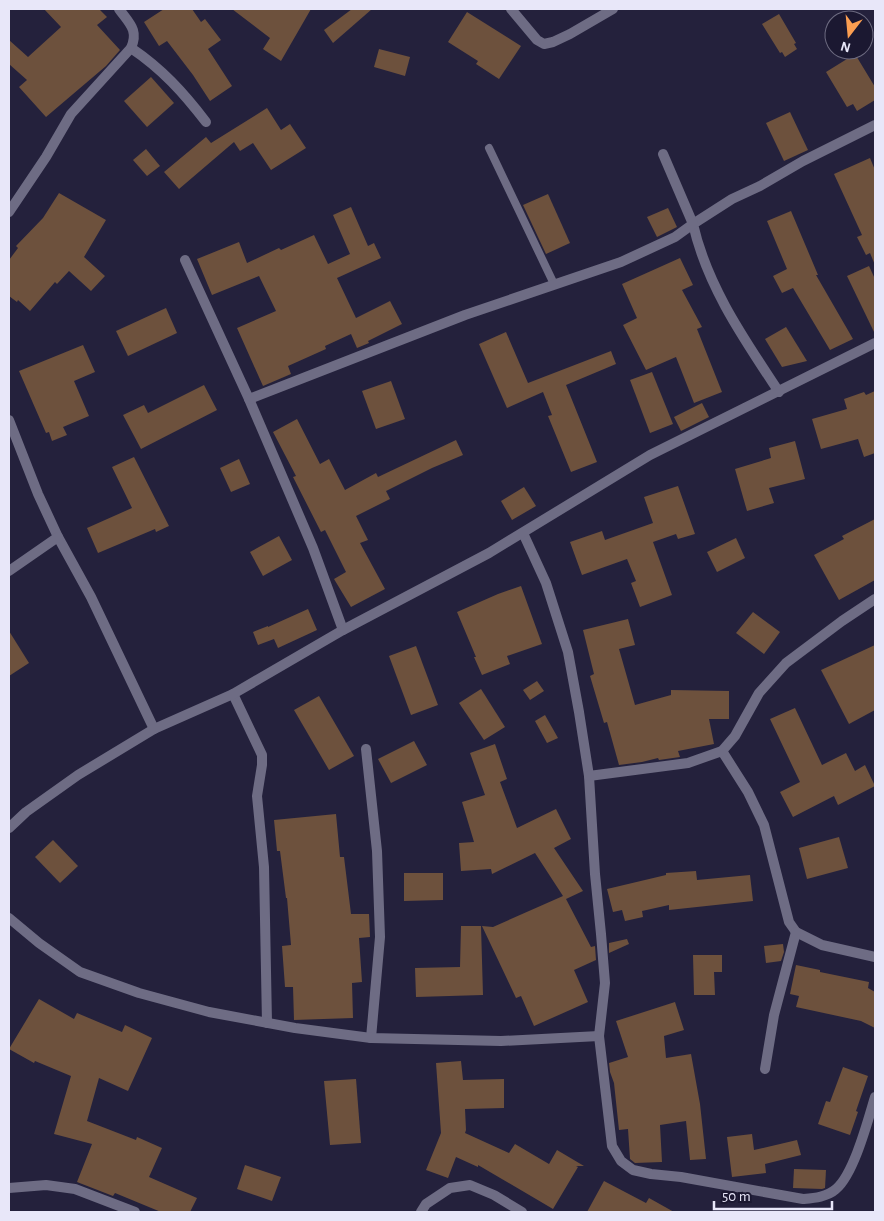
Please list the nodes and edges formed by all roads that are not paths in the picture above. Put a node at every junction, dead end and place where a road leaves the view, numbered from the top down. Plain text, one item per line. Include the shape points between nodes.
1 (119, 9) edge
2 (512, 9) edge
3 (613, 9) edge
4 (131, 48) junction
5 (206, 122) dead end
6 (875, 125) edge
7 (489, 148) dead end
8 (664, 154) dead end
9 (9, 212) edge
10 (693, 224) junction
11 (185, 260) dead end
12 (554, 284) junction
13 (875, 343) edge
14 (779, 392) junction
15 (249, 400) junction
16 (9, 420) edge
17 (523, 533) junction
18 (58, 537) junction
19 (9, 571) edge
20 (875, 599) edge
21 (343, 630) junction
22 (233, 694) junction
23 (154, 729) junction
24 (366, 749) dead end
25 (722, 751) junction
26 (589, 776) junction
27 (9, 828) edge
28 (9, 918) edge
29 (796, 932) junction
30 (875, 957) edge
31 (267, 1023) junction
32 (599, 1036) junction
33 (371, 1038) junction
34 (765, 1069) dead end
35 (875, 1097) edge
36 (9, 1188) edge
37 (135, 1212) edge
38 (421, 1212) edge
39 (522, 1212) edge

1 - 4 street via 134,30 135,40
2 - 3 street via 544,44 570,34
4 - 5 street via 151,61 185,94
4 - 9 street via 70,114
6 - 10 street via 732,199
7 - 12 lane
8 - 10 street
10 - 12 street via 675,237 621,262
10 - 14 street via 709,275 736,326
11 - 15 street
12 - 15 street
13 - 14 street
14 - 17 street via 650,455
15 - 21 street via 313,548
16 - 18 street
17 - 21 street
17 - 26 street via 546,583 568,652
18 - 19 street
18 - 23 street via 91,596
20 - 25 street via 786,663 759,692 735,736
21 - 22 street
22 - 23 street
22 - 31 street via 262,755 257,796 264,867
23 - 27 street via 78,775
24 - 33 street via 377,851 380,937
25 - 26 street via 688,763
25 - 29 street via 764,825 789,922
26 - 32 street via 604,983
28 - 31 street via 80,972 139,993 209,1012
29 - 30 street via 822,945
29 - 34 street via 777,1001
31 - 33 street
32 - 33 street via 502,1041
32 - 35 street via 612,1146 621,1162 633,1170 650,1174 803,1200 821,1197 836,1189 846,1176 858,1152
36 - 37 street via 46,1185 75,1189
38 - 39 street via 426,1204 450,1188 470,1186 494,1195

